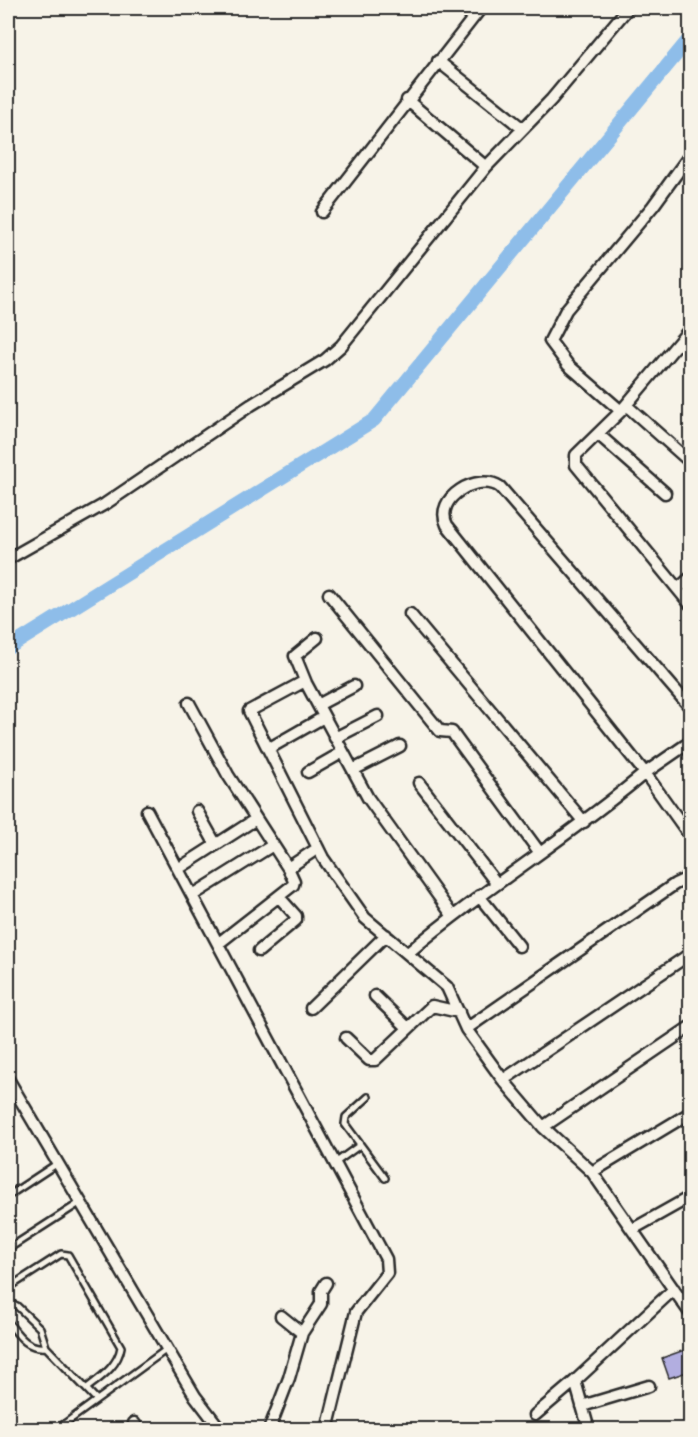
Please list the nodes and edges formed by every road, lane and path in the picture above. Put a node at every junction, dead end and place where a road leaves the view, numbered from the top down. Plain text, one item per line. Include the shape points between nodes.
1 (481, 8) edge
2 (624, 9) edge
3 (438, 61) junction
4 (407, 100) junction
5 (523, 129) junction
6 (690, 155) edge
7 (486, 167) junction
8 (321, 212) dead end
9 (690, 329) edge
10 (623, 408) junction
11 (598, 434) junction
12 (689, 461) dead end
13 (665, 493) dead end
14 (8, 559) edge
15 (690, 578) edge
16 (678, 589) junction
17 (329, 594) dead end
18 (690, 603) edge
19 (410, 614) dead end
20 (317, 638) dead end
21 (305, 681) junction
22 (354, 686) dead end
23 (189, 704) dead end
24 (318, 705) junction
25 (690, 707) edge
26 (378, 716) dead end
27 (324, 717) junction
28 (335, 738) junction
29 (690, 742) edge
30 (400, 746) dead end
31 (268, 749) junction
32 (343, 752) junction
33 (353, 770) junction
34 (308, 772) dead end
35 (645, 773) junction
36 (419, 783) dead end
37 (147, 811) dead end
38 (197, 811) dead end
39 (256, 819) junction
40 (584, 822) junction
41 (690, 836) edge
42 (216, 845) junction
43 (273, 845) junction
44 (318, 848) junction
45 (540, 853) junction
46 (178, 868) junction
47 (288, 868) junction
48 (690, 878) edge
49 (497, 884) junction
50 (193, 895) junction
51 (479, 896) junction
52 (279, 897) junction
53 (452, 915) junction
54 (386, 934) junction
55 (219, 944) junction
56 (519, 946) dead end
57 (259, 951) dead end
58 (408, 953) junction
59 (690, 954) edge
60 (375, 996) dead end
61 (311, 1008) dead end
62 (459, 1012) junction
63 (408, 1028) junction
64 (690, 1028) edge
65 (466, 1029) junction
66 (346, 1038) dead end
67 (8, 1079) edge
68 (503, 1080) junction
69 (368, 1096) dead end
70 (690, 1113) edge
71 (543, 1127) junction
72 (360, 1145) junction
73 (58, 1163) junction
74 (335, 1163) junction
75 (592, 1172) junction
76 (385, 1178) dead end
77 (8, 1196) edge
78 (690, 1197) edge
79 (81, 1202) junction
80 (633, 1229) junction
81 (8, 1249) edge
82 (326, 1283) dead end
83 (8, 1288) edge
84 (675, 1289) junction
85 (8, 1304) edge
86 (690, 1313) edge
87 (281, 1316) dead end
88 (8, 1322) edge
89 (302, 1333) junction
90 (46, 1347) junction
91 (168, 1348) junction
92 (575, 1381) junction
93 (650, 1386) dead end
94 (87, 1388) junction
95 (97, 1400) junction
96 (582, 1406) junction
97 (535, 1415) dead end
98 (56, 1430) edge
99 (221, 1430) edge
100 (269, 1430) edge
101 (327, 1430) edge
102 (590, 1430) edge

1 - 3 street
2 - 5 street
3 - 4 street
3 - 5 street
4 - 7 street
4 - 8 street
5 - 7 street
6 - 10 street via 653,206 566,309 550,341 568,365
7 - 14 street via 362,323 325,360 105,504
9 - 10 street
10 - 11 street
10 - 12 street
11 - 13 street
11 - 16 street via 576,455 576,465
15 - 16 street
16 - 18 street
17 - 45 street via 440,730 452,732
19 - 40 street
20 - 21 street via 296,656
21 - 24 street
21 - 31 street via 249,711
22 - 24 street
23 - 39 street
24 - 27 street
25 - 35 street via 500,487 489,481 480,482 452,498 443,514 447,525
26 - 28 street
27 - 28 street
27 - 31 street
28 - 32 street
29 - 35 street
30 - 33 street
31 - 44 street
32 - 33 street
32 - 34 street
33 - 53 street via 373,806
35 - 40 street
35 - 41 street
36 - 49 street
37 - 46 street
38 - 42 street
39 - 42 street
39 - 43 street
40 - 45 street
42 - 46 street
43 - 47 street
43 - 50 street
44 - 47 street
44 - 54 street via 365,918
45 - 49 street
46 - 50 street
47 - 52 street via 294,882
48 - 65 street via 675,884
49 - 51 street
50 - 55 street
51 - 53 street
51 - 56 street
52 - 55 street
52 - 57 street via 296,920
53 - 58 street
54 - 58 street
54 - 61 street
55 - 74 street
58 - 62 street via 447,987
59 - 68 street
60 - 63 street
62 - 63 street via 432,1006
62 - 65 street
63 - 66 street via 372,1061
64 - 71 street
65 - 68 street
67 - 73 street
68 - 71 street
69 - 72 lane via 345,1120
70 - 75 street
71 - 75 street
72 - 74 lane
72 - 76 lane
73 - 77 lane
73 - 79 street
74 - 101 street via 386,1259 387,1273 356,1312
75 - 80 street
78 - 80 street
79 - 81 lane
79 - 91 street
80 - 84 street
82 - 89 street via 321,1291 321,1304
83 - 94 lane via 61,1254 68,1255 122,1347 116,1362
84 - 86 street
84 - 92 street
85 - 90 lane via 17,1306 40,1328
87 - 89 street
88 - 90 lane via 26,1343
89 - 100 street
90 - 94 lane
91 - 95 lane
91 - 99 street via 195,1396
92 - 96 street
92 - 97 street
93 - 96 street
94 - 95 lane
95 - 98 lane
96 - 102 street

